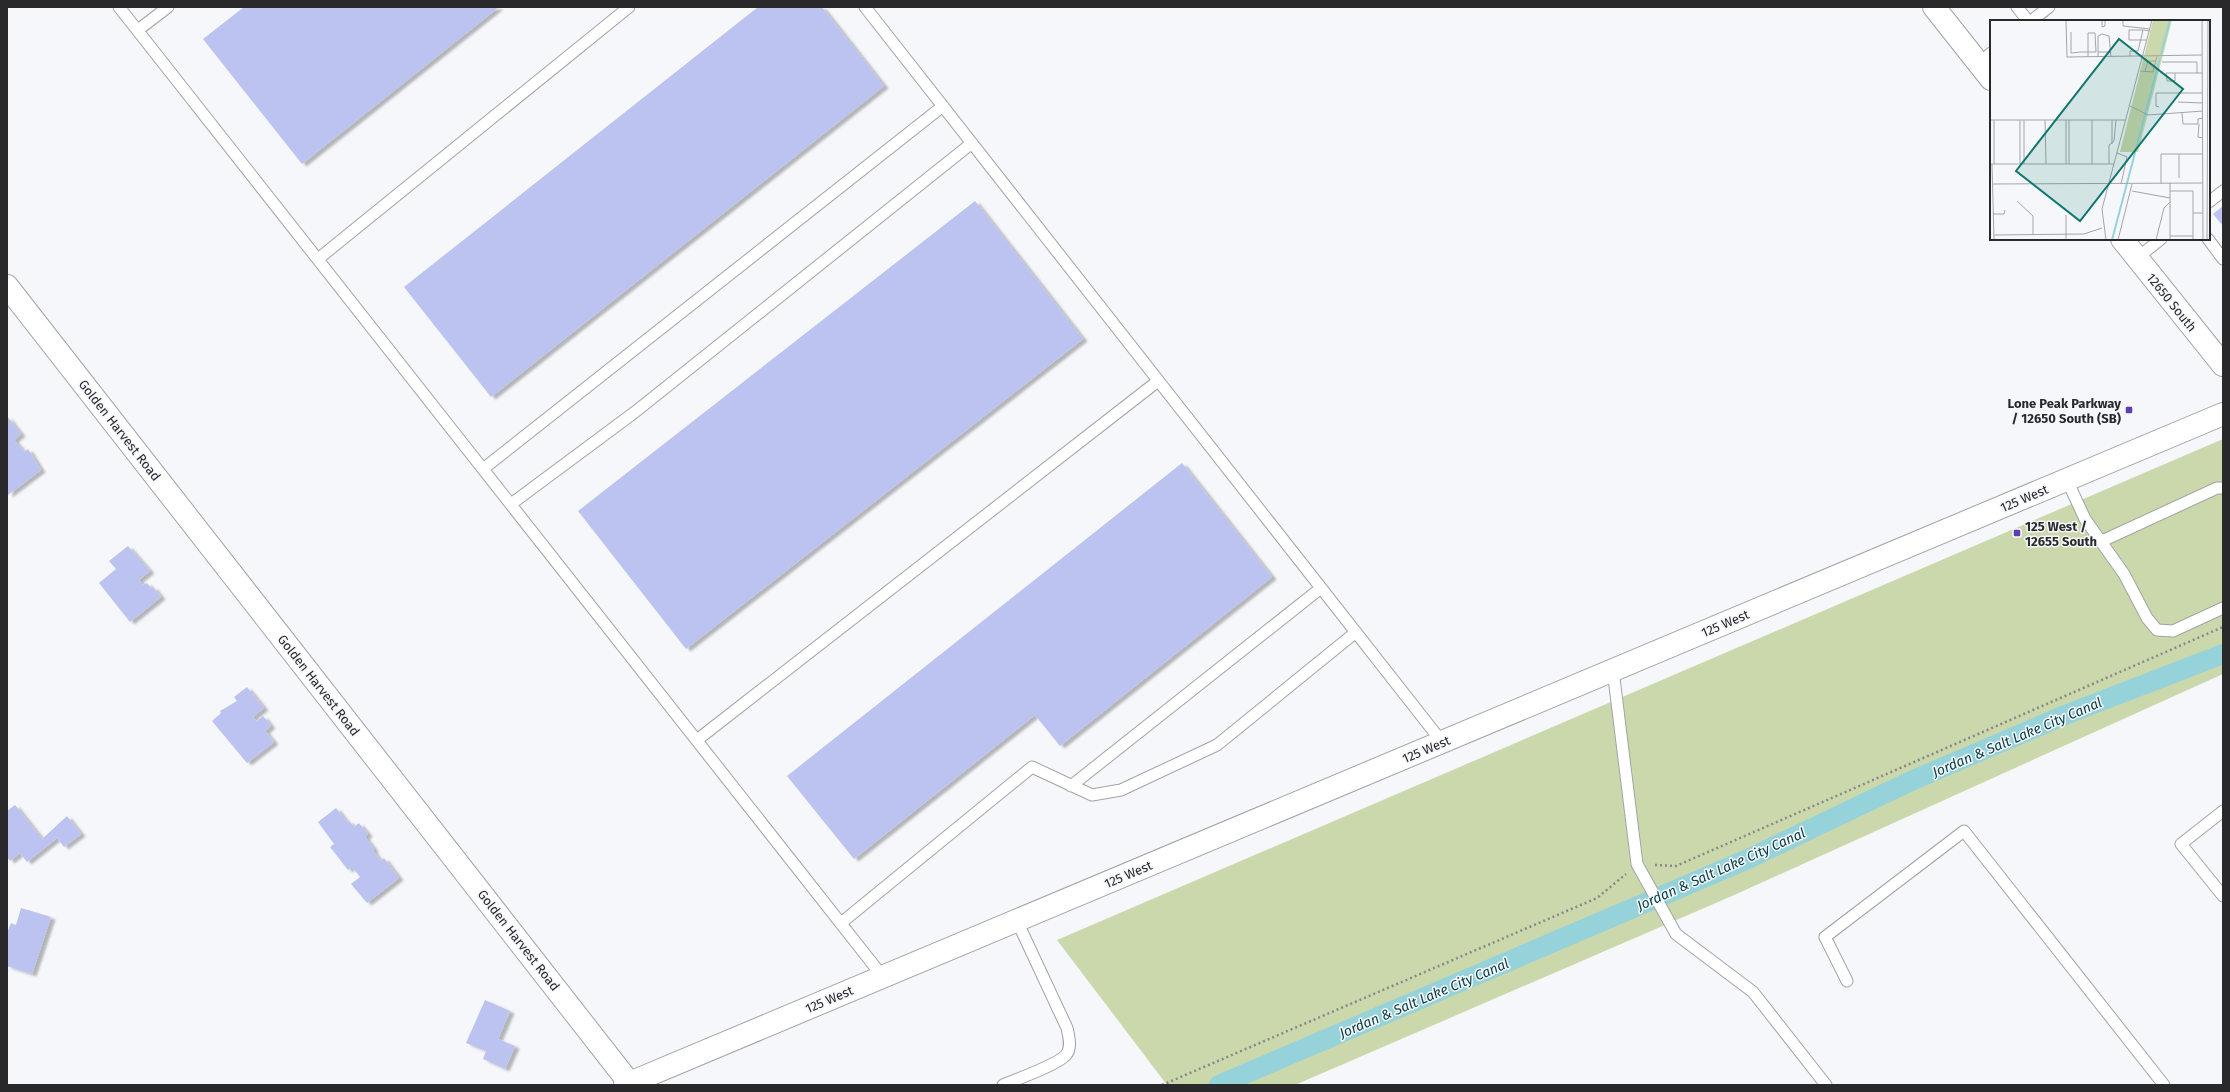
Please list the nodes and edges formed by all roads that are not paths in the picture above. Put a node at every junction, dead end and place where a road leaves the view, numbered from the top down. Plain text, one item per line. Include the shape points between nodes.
1 (119, 7) edge
2 (168, 7) edge
3 (629, 7) edge
4 (865, 7) edge
5 (1934, 7) edge
6 (2017, 7) edge
7 (2049, 7) edge
8 (2027, 20) edge
9 (2032, 20) edge
10 (138, 30) junction
11 (1987, 65) edge
12 (943, 106) junction
13 (972, 143) junction
14 (2223, 191) edge
15 (2210, 201) edge
16 (2123, 240) edge
17 (2160, 240) edge
18 (2209, 240) edge
19 (2137, 258) junction
20 (318, 259) junction
21 (2223, 259) edge
22 (7, 286) edge
23 (2223, 365) edge
24 (1158, 381) junction
25 (2223, 414) edge
26 (483, 469) junction
27 (2067, 480) junction
28 (2223, 488) edge
29 (511, 504) junction
30 (2102, 541) junction
31 (1321, 588) junction
32 (2223, 608) edge
33 (1356, 632) junction
34 (1613, 670) junction
35 (697, 740) junction
36 (1442, 742) junction
37 (1072, 786) junction
38 (2223, 811) edge
39 (2223, 896) edge
40 (1017, 921) junction
41 (841, 923) junction
42 (883, 977) junction
43 (1847, 981) dead end
44 (629, 1084) edge
45 (1003, 1085) edge
46 (1826, 1085) edge
47 (2164, 1085) edge

1 - 10 lane
2 - 10 lane
3 - 20 lane
4 - 12 lane
5 - 11 main road
6 - 8 lane
7 - 9 lane
10 - 20 lane
12 - 13 lane
12 - 26 lane
13 - 24 lane
13 - 29 lane via 634,412
14 - 15 lane
16 - 19 main road, 12650 South
17 - 19 lane
18 - 21 lane
19 - 23 main road, 12650 South
20 - 26 lane
22 - 44 main road, Golden Harvest Road
24 - 31 lane
24 - 35 lane
25 - 27 main road, 125 West
26 - 29 lane
27 - 30 lane via 2085,519
27 - 34 main road, 125 West
28 - 30 lane via 2217,488
29 - 35 lane
30 - 32 lane via 2124,574 2147,618 2157,630 2173,631
31 - 33 lane
31 - 37 lane
33 - 36 lane
33 - 37 lane via 1217,745 1121,790 1092,795
34 - 36 main road, 125 West
34 - 46 lane via 1640,868 1676,934 1753,992
35 - 41 lane
36 - 40 main road, 125 West
37 - 41 lane via 1032,768
38 - 39 lane via 2181,844
40 - 42 main road, 125 West
40 - 45 lane via 1067,1028 1070,1048 1066,1056 1056,1062
41 - 42 lane
42 - 44 main road, 125 West
43 - 47 lane via 1826,937 1964,831

